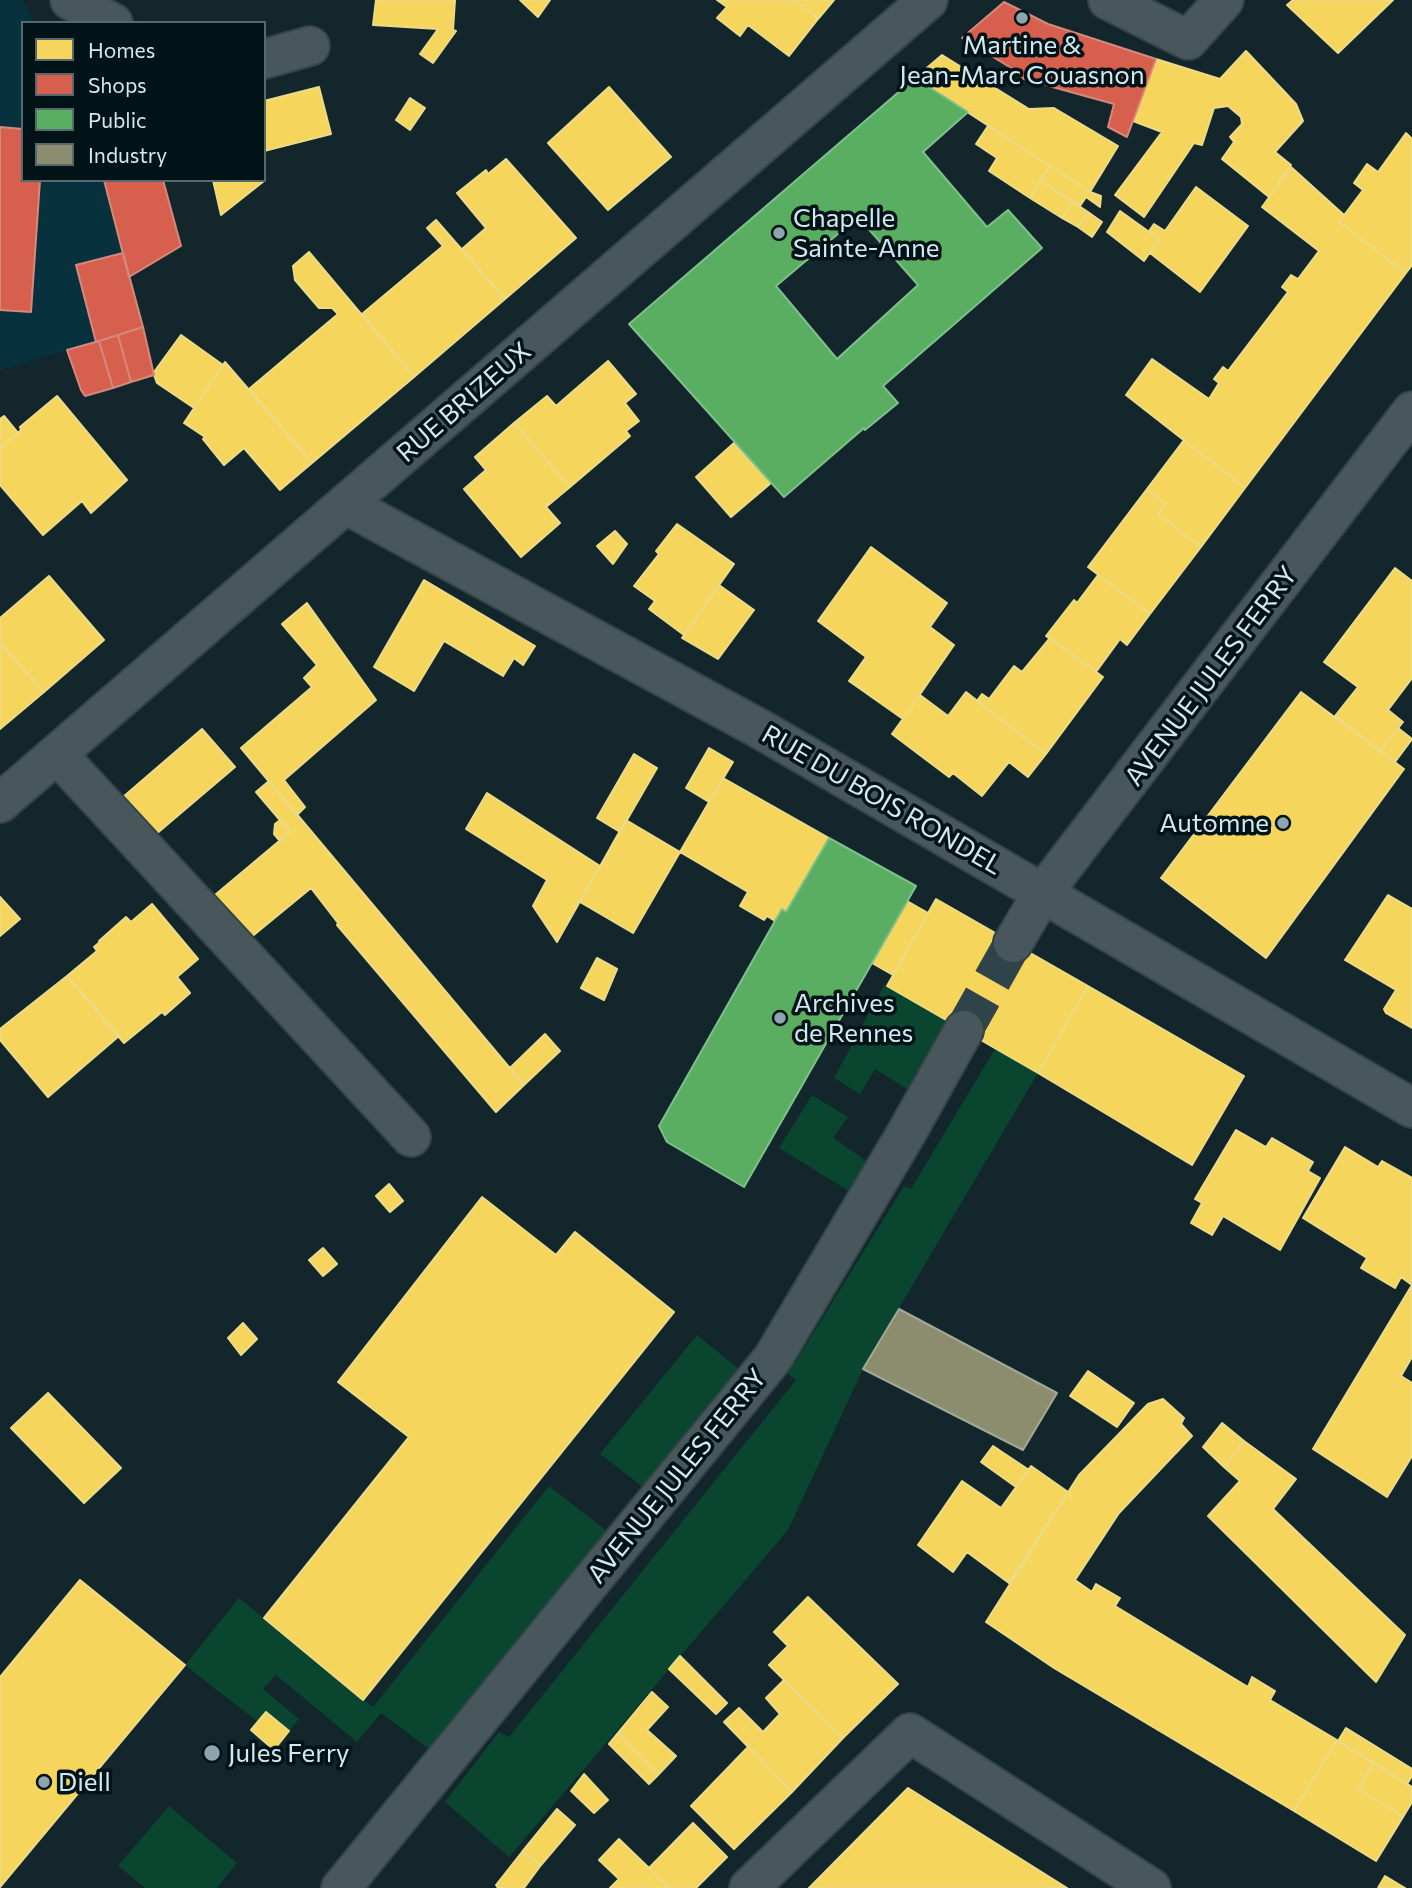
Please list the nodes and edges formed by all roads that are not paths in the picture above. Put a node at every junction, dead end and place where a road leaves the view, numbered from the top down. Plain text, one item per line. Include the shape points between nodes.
1 (71, 0) edge
2 (928, 0) edge
3 (1108, 0) edge
4 (1224, 0) edge
5 (109, 21) edge
6 (310, 46) dead end
7 (266, 58) edge
8 (1412, 411) edge
9 (345, 504) junction
10 (57, 754) junction
11 (0, 803) edge
12 (1042, 894) junction
13 (1013, 943) tunnel mouth
14 (964, 1030) tunnel mouth
15 (1412, 1108) edge
16 (411, 1137) dead end
17 (341, 1888) edge
18 (749, 1888) edge
19 (1151, 1888) edge

1 - 5 street
2 - 9 street, RUE BRIZEUX
3 - 4 street via 1188,40
6 - 7 street
8 - 12 street, AVENUE JULES FERRY
9 - 10 street, RUE BRIZEUX
9 - 12 street, RUE DU BOIS RONDEL via 760,729
10 - 11 street, RUE BRIZEUX
10 - 16 street
12 - 13 street, AVENUE JULES FERRY
12 - 15 street, RUE DU BOIS RONDEL
14 - 17 street, AVENUE JULES FERRY via 773,1358
18 - 19 street via 910,1734

